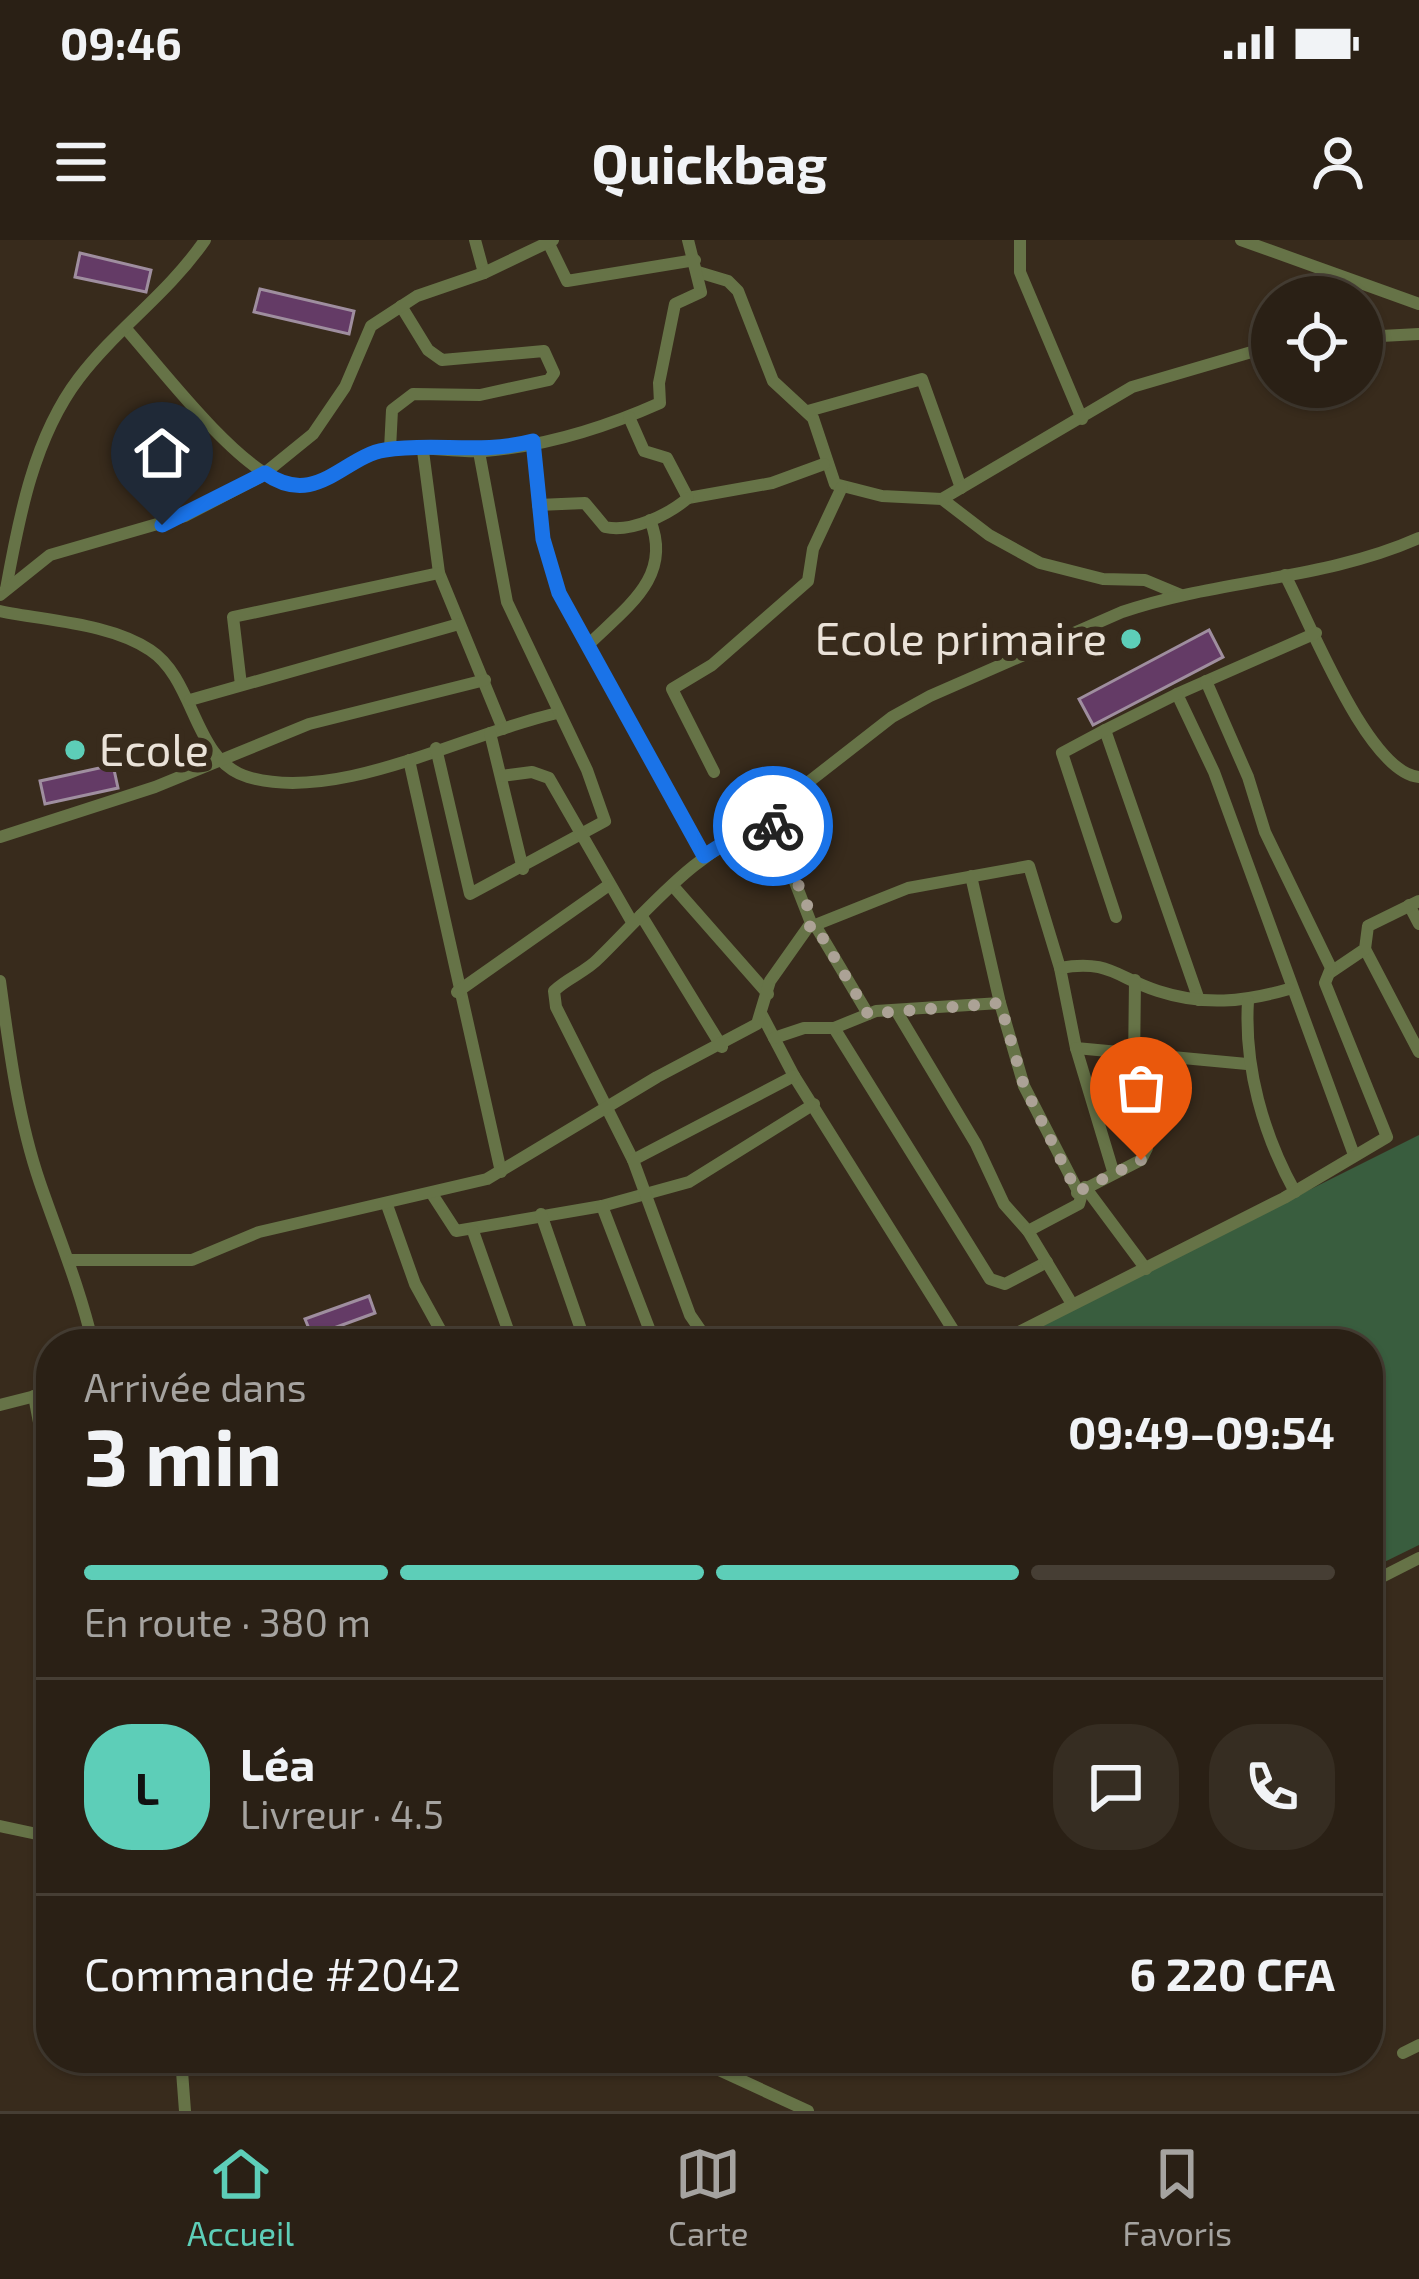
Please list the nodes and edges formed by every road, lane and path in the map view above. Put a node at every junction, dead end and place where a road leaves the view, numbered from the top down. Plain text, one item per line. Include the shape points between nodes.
1 (205, 240) edge
2 (475, 240) edge
3 (688, 240) edge
4 (1020, 240) edge
5 (1240, 240) edge
6 (551, 241) edge
7 (696, 266) junction
8 (484, 273) junction
9 (1419, 304) edge
10 (401, 306) junction
11 (127, 330) junction
12 (1419, 334) edge
13 (1383, 336) edge
14 (1251, 352) edge
15 (808, 411) junction
16 (629, 417) junction
17 (1082, 419) junction
18 (533, 441) junction
19 (390, 448) junction
20 (423, 451) junction
21 (479, 452) junction
22 (824, 464) junction
23 (265, 473) junction
24 (842, 487) junction
25 (962, 488) junction
26 (688, 498) junction
27 (942, 499) junction
28 (538, 505) junction
29 (650, 520) junction
30 (1419, 538) edge
31 (440, 573) junction
32 (1285, 575) junction
33 (3, 593) edge
34 (1182, 596) junction
35 (0, 611) edge
36 (459, 624) junction
37 (1316, 633) junction
38 (589, 644) junction
39 (484, 680) junction
40 (1206, 681) junction
41 (241, 685) junction
42 (1177, 694) junction
43 (190, 700) junction
44 (558, 713) junction
45 (1105, 730) junction
46 (496, 731) junction
47 (436, 748) junction
48 (219, 757) junction
49 (409, 760) junction
50 (714, 772) dead end
51 (501, 776) junction
52 (1419, 777) edge
53 (772, 823) junction
54 (579, 836) junction
55 (0, 837) edge
56 (704, 856) junction
57 (523, 869) junction
58 (971, 876) junction
59 (609, 885) junction
60 (673, 886) junction
61 (1414, 903) edge
62 (1116, 917) dead end
63 (637, 919) junction
64 (1419, 924) edge
65 (813, 926) junction
66 (1366, 949) junction
67 (1060, 968) junction
68 (1331, 972) junction
69 (1135, 980) junction
70 (0, 981) edge
71 (1289, 989) junction
72 (457, 992) junction
73 (768, 994) junction
74 (1199, 1000) junction
75 (1248, 1001) junction
76 (1000, 1003) junction
77 (897, 1012) junction
78 (868, 1014) junction
79 (762, 1016) junction
80 (834, 1028) junction
81 (774, 1038) junction
82 (722, 1047) junction
83 (1076, 1048) junction
84 (1419, 1052) edge
85 (1134, 1054) junction
86 (6, 1055) edge
87 (1247, 1064) junction
88 (794, 1076) junction
89 (814, 1104) junction
90 (604, 1108) junction
91 (1354, 1156) junction
92 (633, 1160) junction
93 (1113, 1171) junction
94 (501, 1172) junction
95 (1081, 1190) junction
96 (644, 1192) junction
97 (1295, 1192) junction
98 (432, 1194) junction
99 (387, 1205) junction
100 (602, 1206) junction
101 (541, 1214) junction
102 (473, 1231) junction
103 (1028, 1232) junction
104 (71, 1260) junction
105 (1047, 1262) junction
106 (1146, 1269) junction
107 (1072, 1304) junction
108 (89, 1329) edge
109 (440, 1329) edge
110 (508, 1329) edge
111 (581, 1329) edge
112 (649, 1329) edge
113 (700, 1329) edge
114 (953, 1329) edge
115 (1024, 1329) edge
116 (34, 1396) joint
117 (0, 1405) edge
118 (36, 1407) edge
119 (1419, 1558) edge
120 (1383, 1576) edge
121 (0, 1826) edge
122 (36, 1834) edge
123 (1419, 2045) edge
124 (1403, 2053) dead end
125 (182, 2073) edge
126 (726, 2073) edge
127 (185, 2111) edge
128 (808, 2111) edge

1 - 11 street
2 - 8 street
3 - 7 street
4 - 17 street via 1020,272
5 - 9 street
6 - 7 street via 567,281
6 - 8 street
7 - 15 street via 738,291 773,381
7 - 16 street via 701,293 674,308 661,403
8 - 10 street
10 - 19 street via 442,361 544,351 554,373 492,394 407,397 392,410
10 - 23 street via 371,326 313,434
11 - 23 street
11 - 33 street via 80,376 47,431
12 - 13 street
14 - 17 street via 1132,387
15 - 22 street
15 - 25 street via 924,380
16 - 18 street via 601,431
16 - 26 street via 644,451 667,458
17 - 25 street
18 - 21 street
18 - 28 street
19 - 20 street
19 - 23 street via 322,481 288,484
20 - 21 street
20 - 31 street
21 - 44 street via 507,602
22 - 24 street
22 - 26 street
23 - 33 street via 185,516 50,555
24 - 27 street
24 - 50 street via 813,547 810,578 672,691
25 - 27 street
26 - 29 street
27 - 34 street via 1040,563 1145,580
28 - 29 street via 585,503 610,529
28 - 38 street via 549,567
29 - 38 street via 660,544 654,572
30 - 32 street via 1365,560
31 - 36 street
31 - 41 street via 233,616
32 - 34 street
32 - 37 street
34 - 53 street via 1122,612 930,696 779,802
35 - 43 street via 134,641 170,668
36 - 39 street
36 - 41 street
37 - 40 street
37 - 52 street via 1370,741 1407,776
38 - 56 street
39 - 46 street
39 - 48 street via 366,707
40 - 42 street
40 - 68 street via 1264,832
41 - 43 street
42 - 45 street
42 - 71 street via 1225,801
43 - 48 street
44 - 46 street
44 - 54 street via 605,818
45 - 62 street via 1062,753
45 - 74 street
46 - 47 street
46 - 51 street
47 - 49 street
47 - 57 street via 468,893
48 - 49 street via 242,776 298,782
48 - 55 street
49 - 72 street
51 - 54 street via 549,778
51 - 57 street
53 - 56 street
53 - 65 street
54 - 57 street
54 - 59 street
56 - 60 street
58 - 65 street via 896,892
58 - 67 street via 1031,868
58 - 76 street
59 - 63 street
59 - 72 street
60 - 63 street
60 - 73 street
61 - 64 street
61 - 66 street via 1369,926
63 - 82 street
63 - 90 street via 554,994
65 - 73 street via 772,977
65 - 78 street
66 - 68 street
66 - 84 street
67 - 69 street via 1101,965
67 - 83 street
68 - 91 street via 1325,983 1387,1137
69 - 74 street
69 - 85 street
70 - 86 street
71 - 75 street
71 - 91 street
72 - 94 street
73 - 79 street
74 - 75 street
75 - 87 street
76 - 77 street
76 - 95 street via 1024,1086
77 - 78 street
77 - 103 street via 1004,1204
78 - 80 street
79 - 81 street
79 - 82 street
80 - 81 street
80 - 105 street via 990,1280 1005,1284
81 - 88 street
82 - 90 street
83 - 85 street
83 - 93 street
85 - 87 street
85 - 93 street via 1147,1148 1141,1160
86 - 104 street
87 - 97 street
88 - 89 street
88 - 92 street
89 - 96 street via 696,1179
89 - 114 street
90 - 92 street
90 - 94 street
91 - 97 street
92 - 96 street
93 - 95 street
94 - 98 street
95 - 103 street via 1079,1204
95 - 106 street
96 - 100 street
96 - 113 street
97 - 106 street
98 - 99 street
98 - 102 street via 450,1229
99 - 104 street via 260,1232 192,1260
99 - 109 street
100 - 101 street
100 - 112 street
101 - 102 street
101 - 111 street
102 - 110 street
103 - 105 street
104 - 108 street
105 - 107 street
106 - 107 street
107 - 115 street
116 - 117 street
116 - 118 street
119 - 120 street
121 - 122 street
123 - 124 street
125 - 127 street
126 - 128 street

